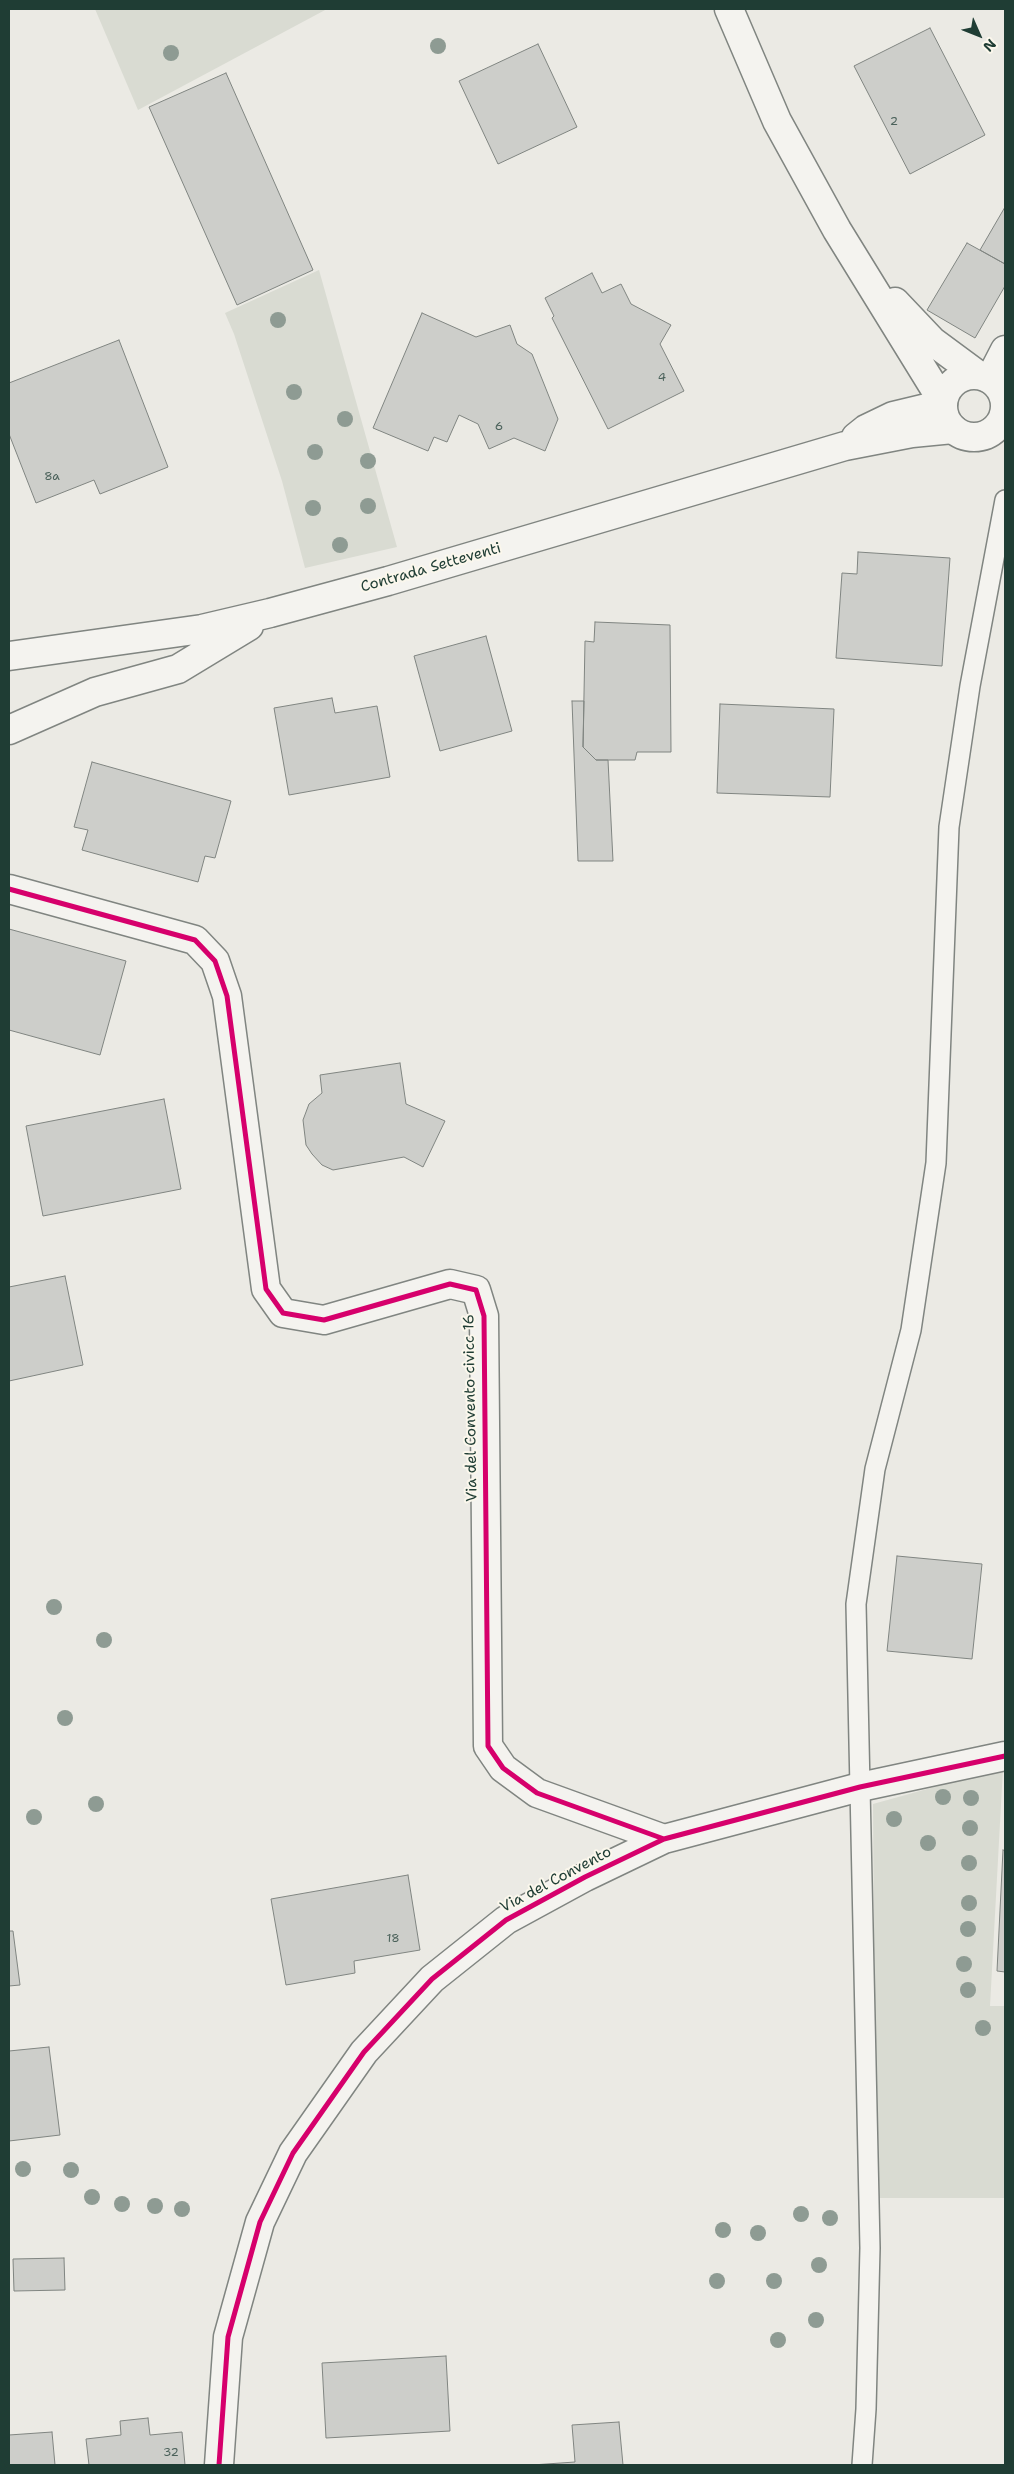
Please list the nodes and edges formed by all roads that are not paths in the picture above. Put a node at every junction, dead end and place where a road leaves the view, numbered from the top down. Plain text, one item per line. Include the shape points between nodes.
1 (729, 9) edge
2 (845, 244) junction
3 (1005, 350) edge
4 (984, 377) junction
5 (1005, 407) edge
6 (946, 412) junction
7 (1005, 500) edge
8 (270, 613) junction
9 (9, 656) edge
10 (9, 730) edge
11 (9, 889) edge
12 (1005, 1756) edge
13 (860, 1787) junction
14 (664, 1839) junction
15 (219, 2465) edge
16 (862, 2465) edge

1 - 2 street via 777,121
2 - 4 street via 932,341
2 - 6 street
3 - 4 street
4 - 5 street via 998,386
4 - 6 street via 968,375 951,385 946,392
5 - 6 street via 1002,419 994,429 972,437 960,434
6 - 8 street, Contrada Setteventi via 893,416 866,429 845,446
7 - 13 lane via 970,686 948,827 936,1163 911,1330 874,1469 856,1604
8 - 9 street, Contrada Setteventi via 202,629
8 - 10 street via 178,669 95,692
11 - 14 street, Via del Convento civicc 16 via 195,940 215,961 227,996 266,1289 282,1313 324,1320 450,1284 476,1290 484,1316 488,1746 503,1768 537,1793
12 - 13 street, Via del Convento
13 - 14 street, Via del Convento
13 - 16 lane via 870,2248
14 - 15 street, Via del Convento via 506,1920 432,1979 364,2052 293,2154 260,2222 228,2337

